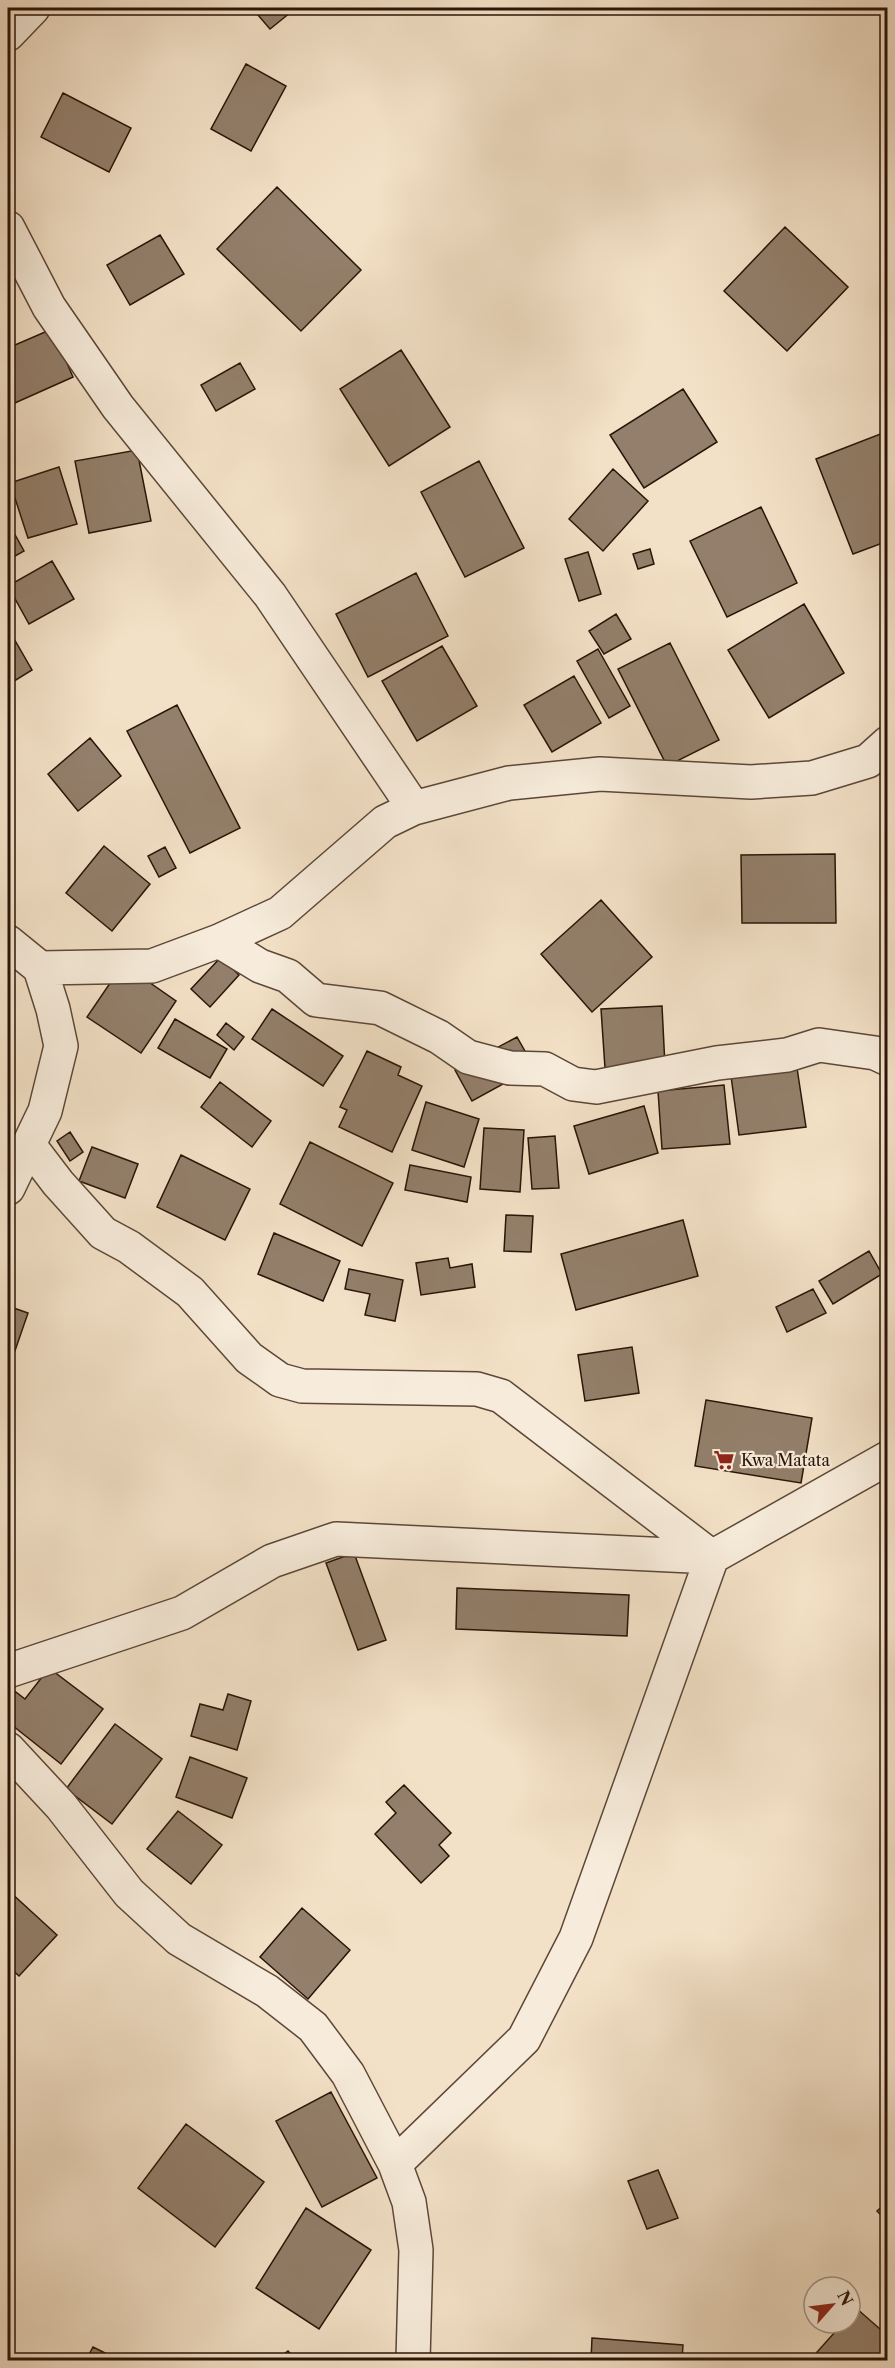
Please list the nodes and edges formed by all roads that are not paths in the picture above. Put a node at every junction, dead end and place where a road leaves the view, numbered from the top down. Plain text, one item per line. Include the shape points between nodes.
1 (33, 8) edge
2 (8, 34) edge
3 (8, 228) edge
4 (888, 743) edge
5 (414, 808) junction
6 (219, 941) junction
7 (8, 942) edge
8 (40, 968) junction
9 (888, 1059) edge
10 (29, 1145) junction
11 (8, 1188) edge
12 (888, 1458) edge
13 (712, 1557) junction
14 (8, 1671) edge
15 (8, 1749) edge
16 (395, 2164) junction
17 (413, 2361) edge

1 - 2 street
3 - 5 street via 50,307 118,407 270,595
4 - 5 street via 868,761 812,778 750,782 600,774 509,783
5 - 6 street via 385,822 280,913
6 - 8 street via 152,966
6 - 9 street via 260,966 288,976 316,1000 380,1008 468,1056 510,1068 546,1069 573,1084 596,1087 717,1063 787,1055 819,1045 875,1053
7 - 8 street
8 - 10 street via 61,1046 45,1111
10 - 11 street
10 - 13 street via 103,1233 129,1247 190,1292 249,1358 279,1380 302,1386 477,1389 501,1396
12 - 13 street
13 - 14 street via 336,1539 272,1561 182,1614
13 - 16 street via 579,1930 524,2039
15 - 16 street via 61,1806 129,1893 179,1939 267,1990 313,2026 348,2074
16 - 17 street via 409,2202 416,2250

